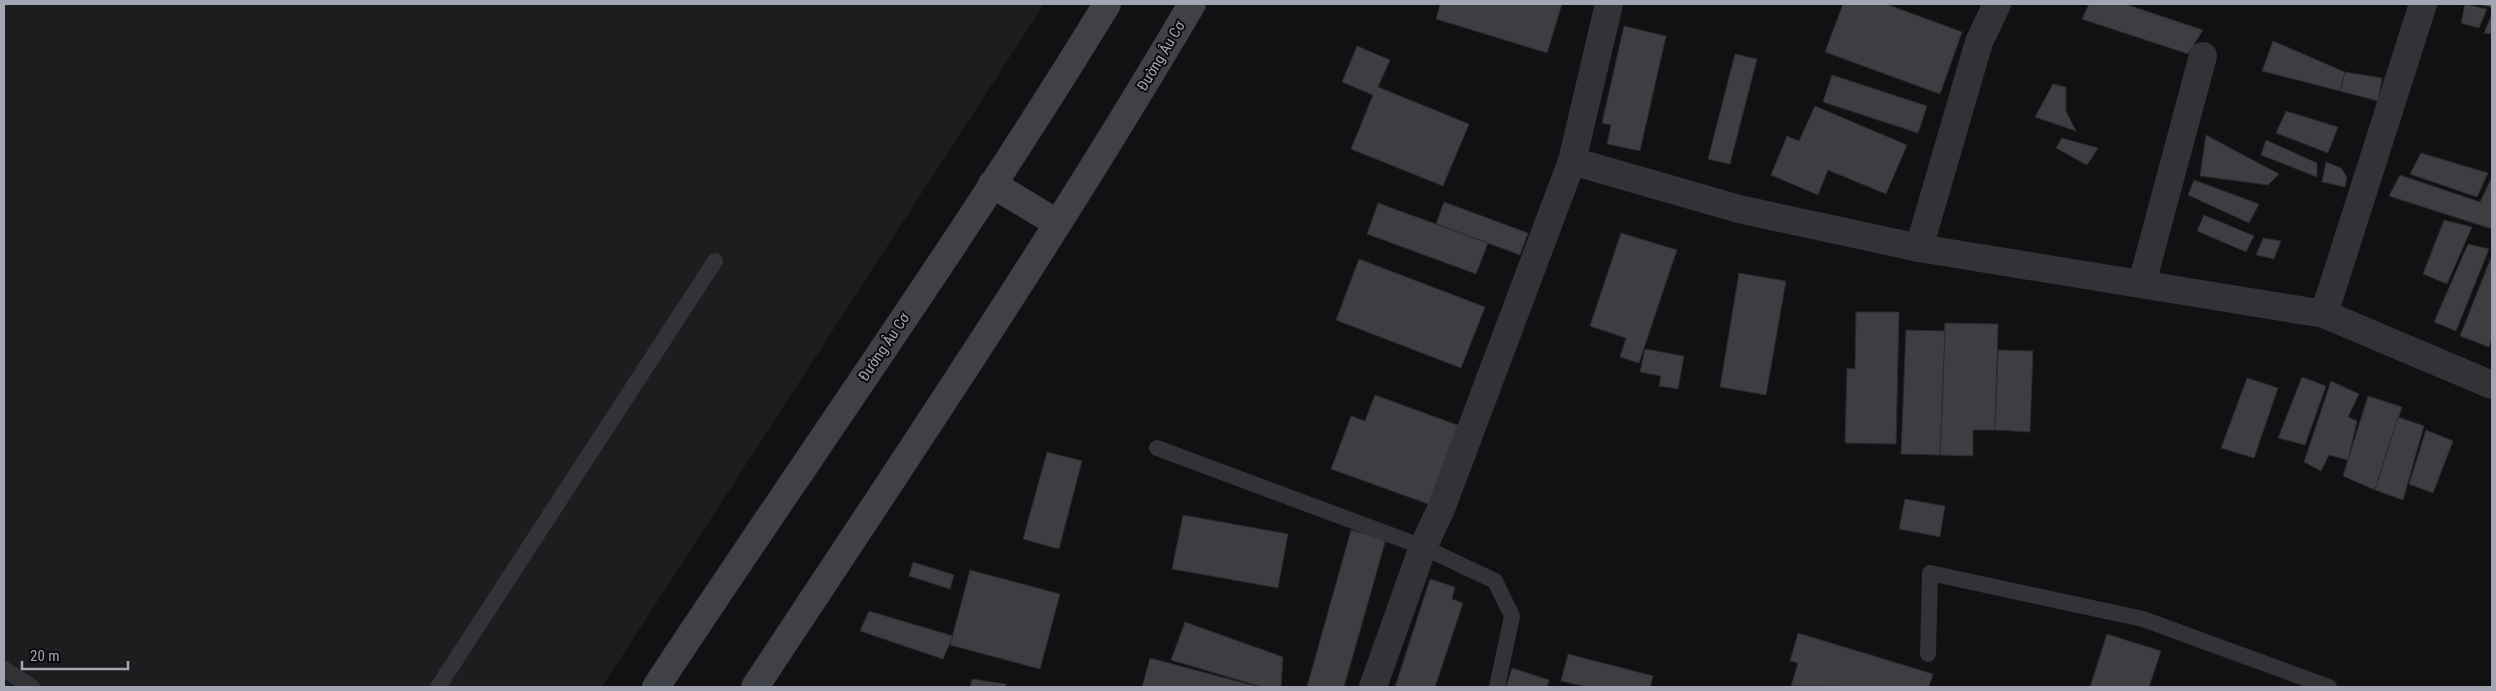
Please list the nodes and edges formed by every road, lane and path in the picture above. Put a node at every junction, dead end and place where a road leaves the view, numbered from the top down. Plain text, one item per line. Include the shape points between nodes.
1 (1107, 4) edge
2 (1192, 4) edge
3 (1609, 4) edge
4 (1997, 4) edge
5 (2423, 4) edge
6 (2202, 56) dead end
7 (1572, 161) junction
8 (992, 184) junction
9 (1057, 223) junction
10 (1919, 248) junction
11 (715, 261) dead end
12 (2142, 283) junction
13 (2324, 314) junction
14 (2492, 386) edge
15 (1157, 448) dead end
16 (1423, 547) junction
17 (1928, 654) dead end
18 (4, 669) edge
19 (32, 687) edge
20 (438, 687) edge
21 (656, 687) edge
22 (755, 687) edge
23 (1373, 687) edge
24 (1497, 687) edge
25 (2329, 687) edge

1 - 8 street, Đường Âu Cơ
2 - 9 street, Đường Âu Cơ
3 - 7 street
4 - 10 street via 1979,42
5 - 13 street
6 - 12 street
7 - 10 street via 1739,209
7 - 16 street via 1441,509
8 - 9 street
8 - 21 street, Đường Âu Cơ
9 - 22 street, Đường Âu Cơ
10 - 12 street
11 - 20 lane
12 - 13 street
13 - 14 street
15 - 16 lane
16 - 23 street
16 - 24 lane via 1495,581 1512,616
17 - 25 lane via 1930,573 2143,619
18 - 19 lane

